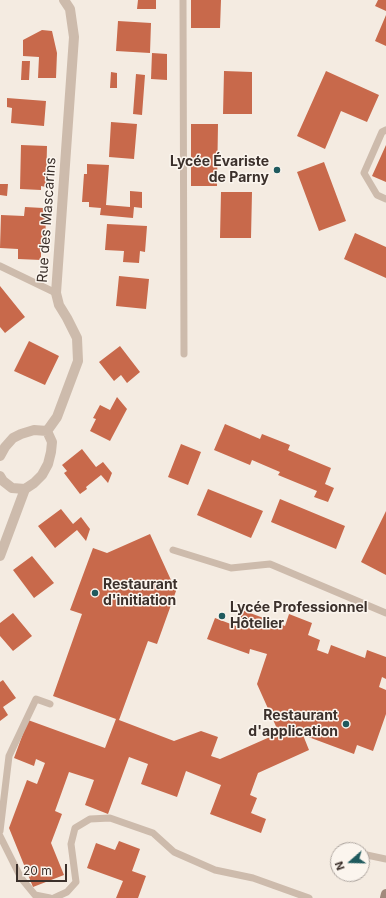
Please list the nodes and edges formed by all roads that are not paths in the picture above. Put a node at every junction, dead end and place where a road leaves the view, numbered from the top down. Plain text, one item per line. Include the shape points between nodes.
1 (64, 0) edge
2 (183, 0) edge
3 (386, 130) edge
4 (386, 199) edge
5 (0, 266) edge
6 (56, 293) junction
7 (184, 354) dead end
8 (47, 431) junction
9 (0, 456) edge
10 (0, 476) edge
11 (25, 489) junction
12 (173, 550) dead end
13 (0, 556) edge
14 (386, 613) edge
15 (50, 704) dead end
16 (0, 832) edge
17 (0, 836) edge
18 (370, 856) edge
19 (386, 860) edge
20 (386, 894) edge
21 (50, 898) edge
22 (54, 898) edge
23 (309, 898) edge
24 (385, 898) edge

1 - 6 street, Rue des Mascarins via 70,9 74,37
2 - 7 lane
3 - 4 lane via 382,132 364,173 377,195
5 - 6 lane
6 - 8 street, Rue des Mascarins via 59,305 77,338 78,361 57,417
8 - 9 street via 34,430 13,438
8 - 11 street via 52,442 48,464 42,475
10 - 11 street via 12,488
11 - 13 street
12 - 14 lane via 230,568 270,564
15 - 16 lane via 36,699 9,756
17 - 21 lane via 21,878 35,895
18 - 19 lane
20 - 24 main road
22 - 23 lane via 67,892 76,882 71,844 75,828 90,819 110,818 153,833 174,852 215,870 253,878

